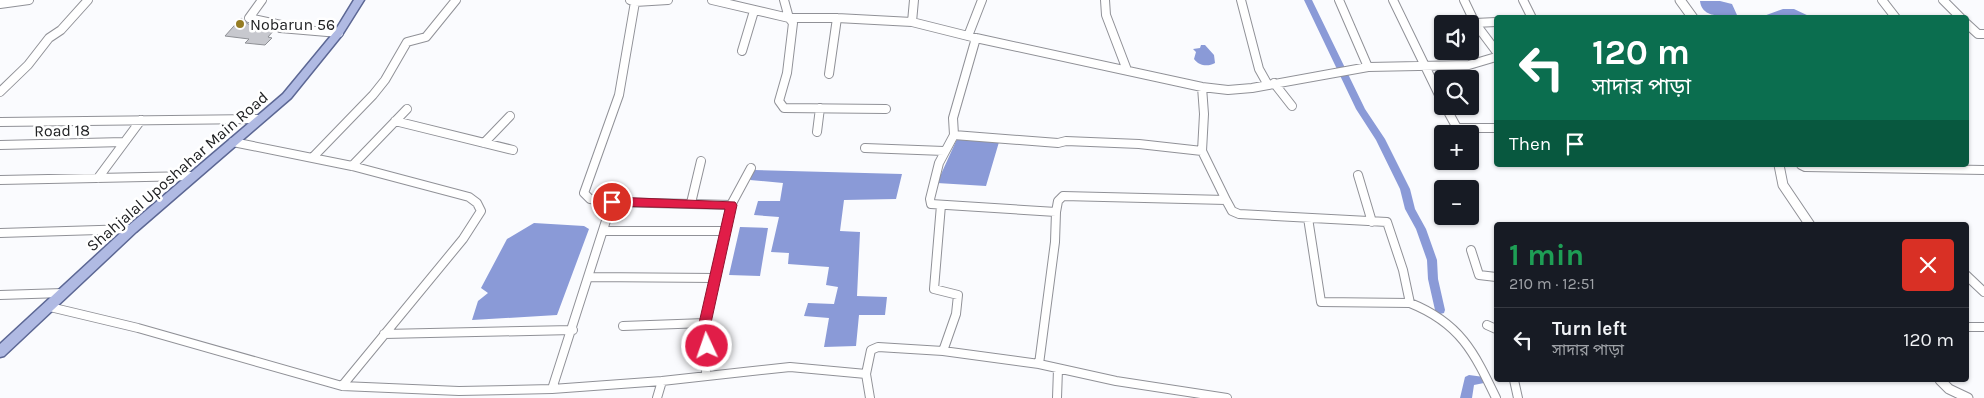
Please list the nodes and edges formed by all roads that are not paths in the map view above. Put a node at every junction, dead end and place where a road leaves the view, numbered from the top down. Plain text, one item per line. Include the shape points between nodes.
1 (29, 0) edge
2 (88, 0) edge
3 (262, 0) edge
4 (359, 0) edge
5 (456, 0) edge
6 (668, 0) edge
7 (712, 0) edge
8 (784, 0) edge
9 (914, 0) edge
10 (982, 0) edge
11 (1105, 0) edge
12 (1241, 0) edge
13 (1338, 0) edge
14 (1393, 0) edge
15 (1464, 0) edge
16 (1523, 0) edge
17 (1680, 0) edge
18 (1882, 0) edge
19 (1943, 0) edge
20 (633, 1) edge
21 (0, 4) edge
22 (754, 12) junction
23 (1472, 15) edge
24 (1530, 15) edge
25 (1691, 15) edge
26 (1894, 15) edge
27 (1958, 15) edge
28 (789, 18) junction
29 (837, 18) junction
30 (912, 22) junction
31 (1479, 22) edge
32 (1494, 22) edge
33 (1969, 25) edge
34 (1479, 28) edge
35 (339, 33) junction
36 (1981, 34) edge
37 (972, 37) junction
38 (1984, 41) edge
39 (1494, 49) edge
40 (742, 51) dead end
41 (1494, 58) edge
42 (1423, 65) junction
43 (1368, 67) junction
44 (1127, 70) junction
45 (829, 74) dead end
46 (1271, 84) junction
47 (1434, 86) edge
48 (1202, 87) junction
49 (0, 92) edge
50 (1292, 106) dead end
51 (820, 108) junction
52 (407, 109) dead end
53 (886, 109) dead end
54 (1450, 115) edge
55 (510, 116) dead end
56 (259, 119) junction
57 (141, 120) junction
58 (395, 121) junction
59 (0, 122) edge
60 (1494, 128) edge
61 (816, 132) dead end
62 (954, 135) junction
63 (124, 142) junction
64 (233, 142) junction
65 (484, 144) junction
66 (0, 145) edge
67 (865, 148) dead end
68 (513, 150) dead end
69 (944, 151) junction
70 (1202, 151) junction
71 (313, 157) junction
72 (701, 161) dead end
73 (352, 166) junction
74 (1779, 167) edge
75 (1805, 167) edge
76 (752, 168) dead end
77 (1984, 170) edge
78 (1358, 175) dead end
79 (193, 176) junction
80 (98, 178) junction
81 (0, 180) edge
82 (1226, 200) junction
83 (612, 202) junction
84 (691, 203) junction
85 (731, 205) junction
86 (941, 205) junction
87 (1056, 212) junction
88 (1308, 218) junction
89 (1372, 222) junction
90 (1808, 222) edge
91 (132, 229) junction
92 (604, 231) junction
93 (725, 231) junction
94 (0, 233) edge
95 (1471, 250) dead end
96 (1494, 277) edge
97 (589, 278) junction
98 (716, 278) junction
99 (1969, 278) edge
100 (1984, 292) edge
101 (64, 293) junction
102 (0, 295) edge
103 (1410, 303) junction
104 (50, 306) junction
105 (705, 323) junction
106 (1488, 325) dead end
107 (623, 326) dead end
108 (1969, 327) edge
109 (1984, 327) edge
110 (1494, 328) edge
111 (573, 330) junction
112 (384, 334) junction
113 (943, 351) junction
114 (0, 352) edge
115 (1039, 364) junction
116 (1058, 369) junction
117 (866, 374) junction
118 (706, 376) junction
119 (662, 381) junction
120 (1514, 382) edge
121 (1942, 382) edge
122 (342, 386) junction
123 (552, 389) junction
124 (1191, 396) edge
125 (657, 398) edge
126 (870, 398) edge
127 (1057, 398) edge
128 (1227, 398) edge
129 (1496, 398) edge
130 (1518, 398) edge
131 (1968, 398) edge

1 - 21 street
2 - 49 street
3 - 35 street via 249,18 281,25 280,28
4 - 35 main road, Shahjalal Uposhahar Main Road
5 - 71 street via 426,37 407,42 373,95
6 - 20 street
7 - 22 street
8 - 28 street
9 - 30 street
10 - 37 street
11 - 44 street via 1106,15
12 - 46 street via 1259,69
13 - 43 street
14 - 42 street
15 - 23 street
16 - 24 street
17 - 25 street
18 - 26 street
19 - 27 street
20 - 83 street via 619,95 584,193 590,198
22 - 28 street
22 - 40 street
28 - 29 street
28 - 51 street via 793,23 787,73 779,102 784,108
29 - 30 street
29 - 45 street
30 - 37 street
31 - 32 street
33 - 36 street
34 - 39 street
35 - 56 main road, Shahjalal Uposhahar Main Road via 287,96
36 - 38 street
37 - 44 street
37 - 62 street via 953,118
41 - 42 street via 1469,65
42 - 43 street
42 - 47 street
43 - 46 street
44 - 48 street
46 - 48 street via 1228,90
46 - 50 street
48 - 70 street
51 - 53 street
51 - 61 street
52 - 58 street
54 - 60 street via 1457,128
55 - 65 street
56 - 57 street
56 - 64 main road, Shahjalal Uposhahar Main Road
57 - 59 street
57 - 63 street
58 - 65 street
58 - 73 street
62 - 69 street
62 - 70 street via 1058,143 1066,140 1139,144
63 - 66 street, Road 18
63 - 80 street
64 - 71 street
64 - 79 main road, Shahjalal Uposhahar Main Road
65 - 68 street
67 - 69 street
69 - 86 street via 930,199 931,204
70 - 82 street
71 - 73 street
72 - 84 street
73 - 112 street via 469,197 481,211 474,224
74 - 90 street via 1783,185
75 - 77 street
76 - 85 street
78 - 89 street
79 - 80 street
79 - 91 main road, Shahjalal Uposhahar Main Road
80 - 81 street
82 - 87 street via 1063,196 1058,201
82 - 88 street via 1238,214
83 - 84 street
83 - 92 street
84 - 85 street
85 - 93 street
86 - 87 street
86 - 113 street via 934,289 958,295 956,314
87 - 115 street
88 - 89 street
88 - 103 street via 1321,302
89 - 103 street via 1387,222
91 - 94 street
91 - 101 main road, Shahjalal Uposhahar Main Road
92 - 93 street
92 - 97 street
93 - 98 street
95 - 96 street via 1479,276
97 - 98 street
97 - 111 street
98 - 105 street
99 - 100 street
101 - 102 street
101 - 104 main road, Shahjalal Uposhahar Main Road
103 - 129 street via 1443,319 1475,354
104 - 114 main road, Shahjalal Uposhahar Main Road
104 - 122 street
105 - 107 street
105 - 118 street
106 - 110 street
108 - 109 street
111 - 112 street
111 - 123 street
112 - 122 street
113 - 115 street
113 - 117 street via 878,347 871,350
115 - 116 street
116 - 124 street
116 - 127 street
117 - 118 street via 790,367
117 - 126 street
118 - 119 street
119 - 123 street
119 - 125 street
120 - 130 street
121 - 131 street
122 - 123 street via 459,391
124 - 128 street

